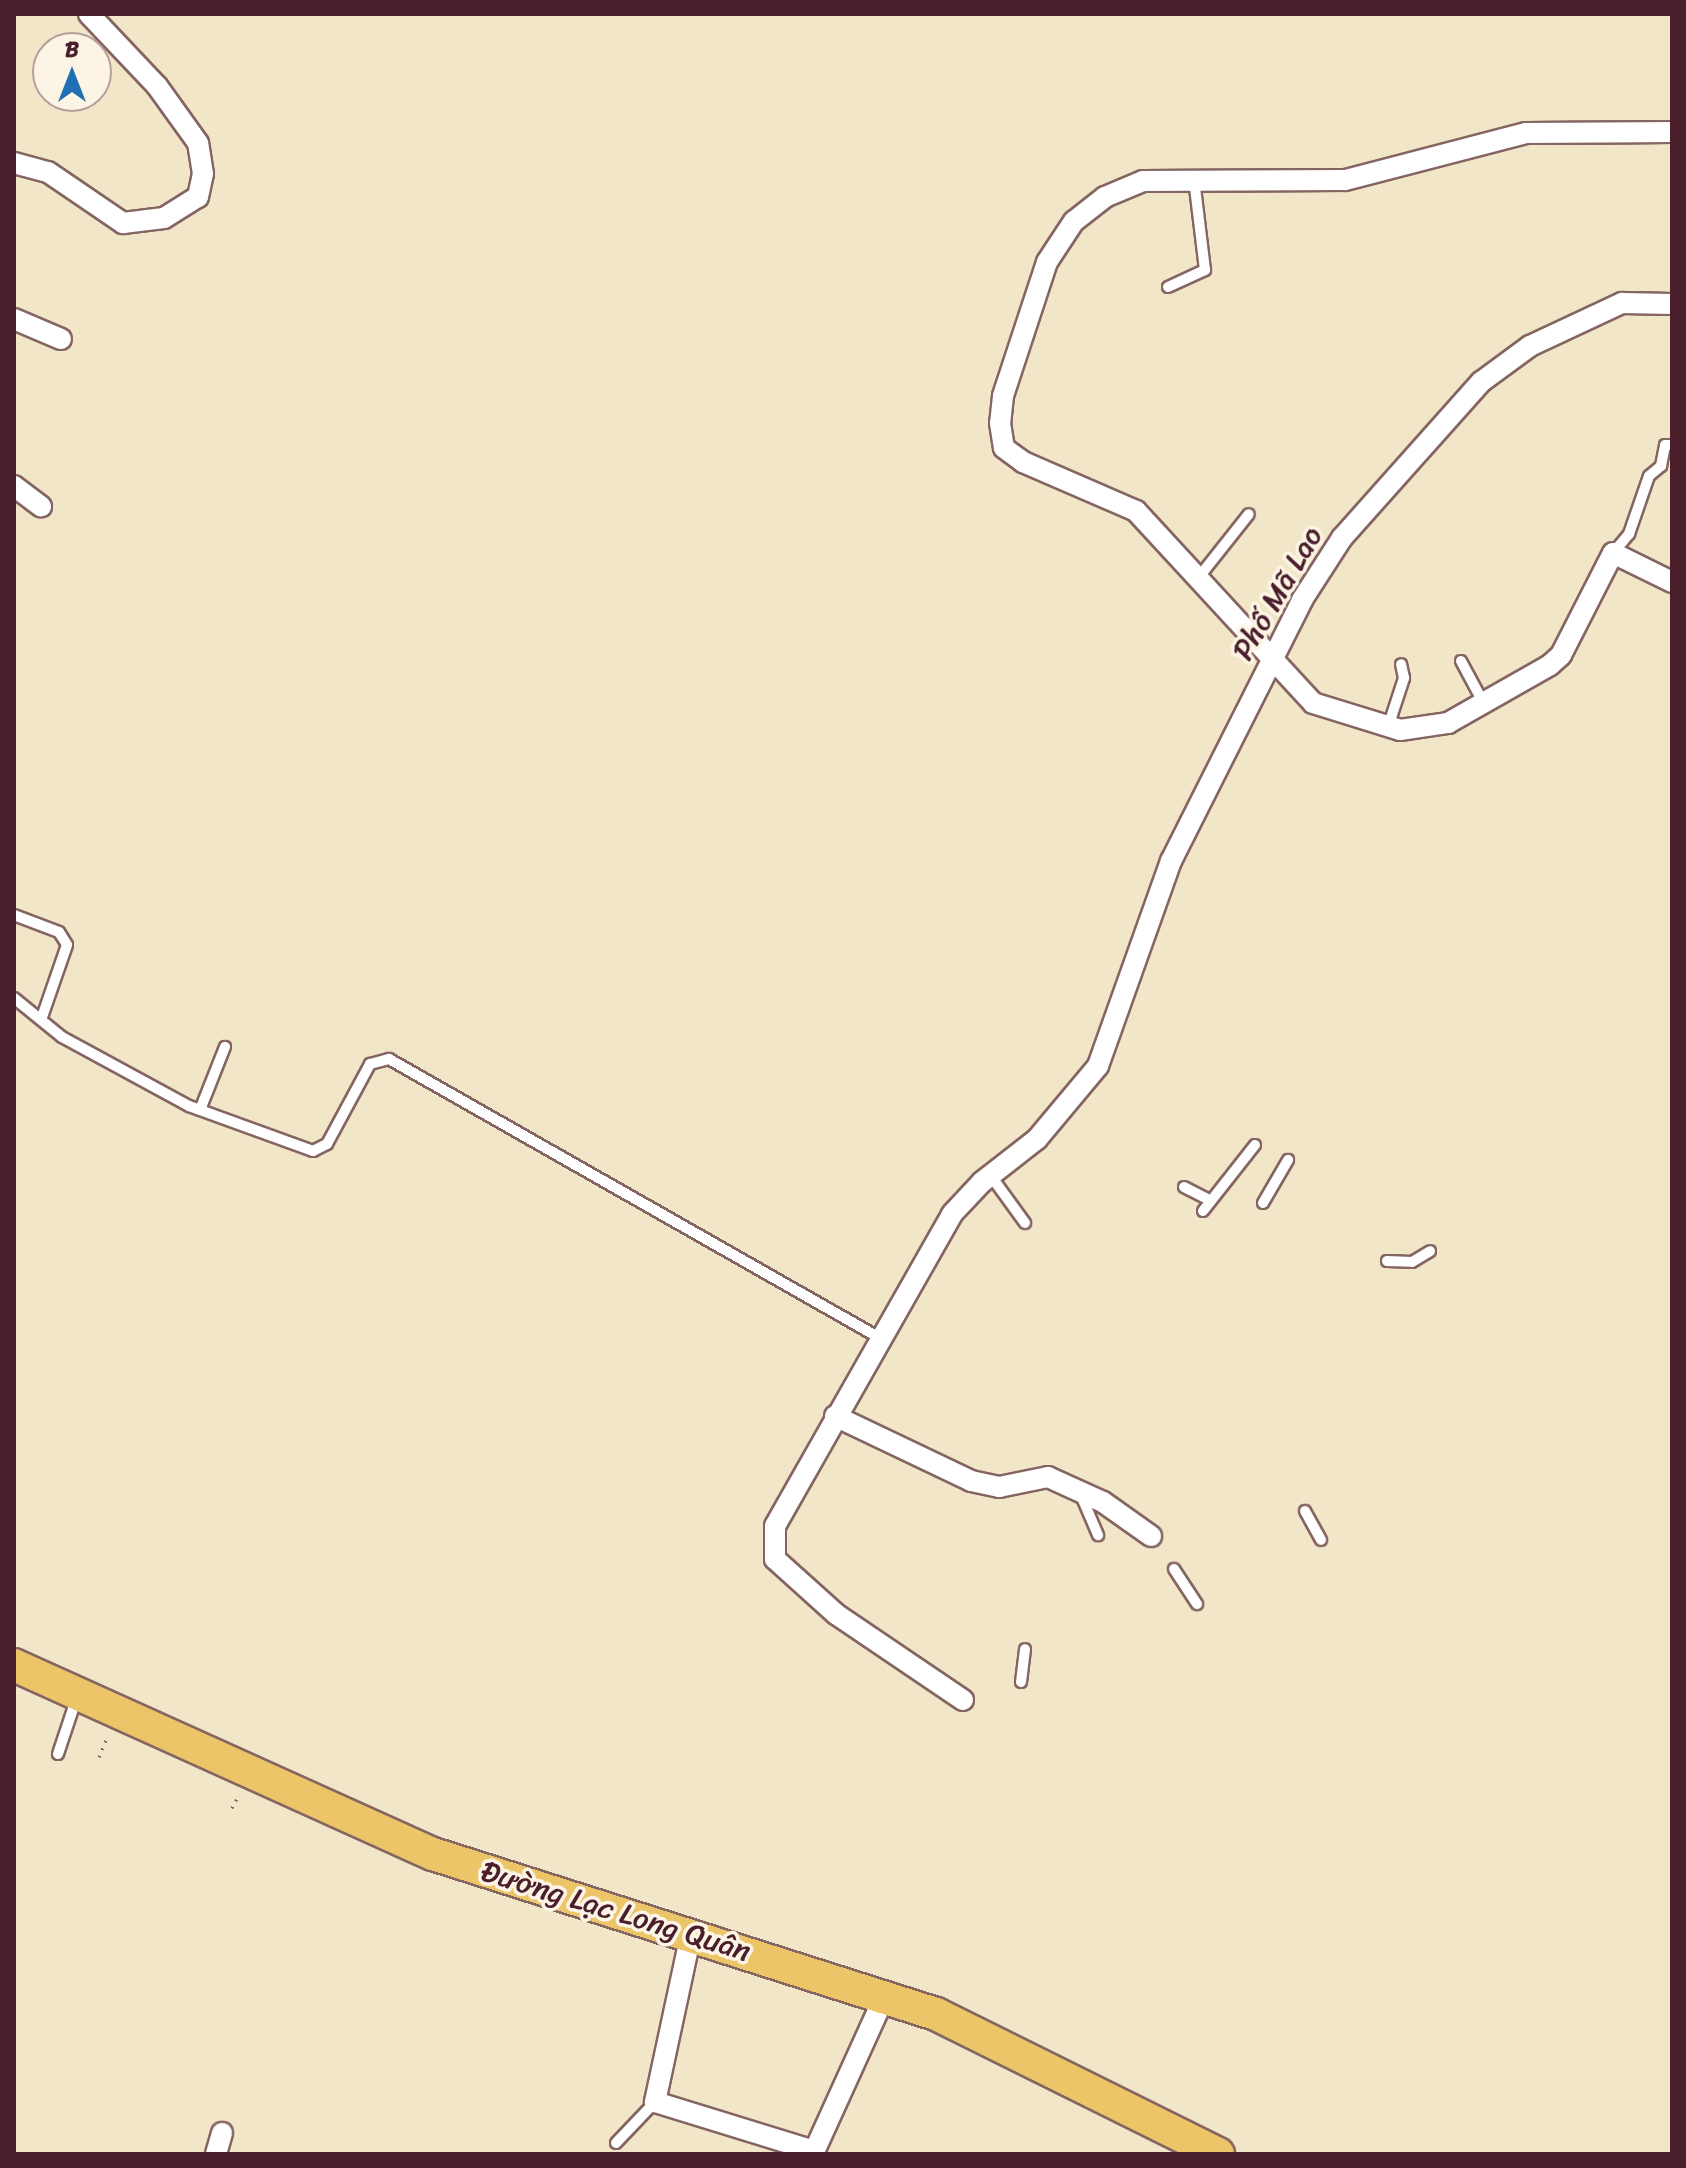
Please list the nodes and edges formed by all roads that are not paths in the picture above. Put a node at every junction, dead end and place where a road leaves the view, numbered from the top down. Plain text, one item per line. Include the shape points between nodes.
1 (89, 14) edge
2 (1672, 132) edge
3 (14, 163) edge
4 (1194, 177) junction
5 (1168, 287) dead end
6 (1672, 304) edge
7 (14, 319) edge
8 (61, 339) dead end
9 (1672, 445) edge
10 (14, 486) edge
11 (41, 506) dead end
12 (1249, 514) dead end
13 (1613, 553) junction
14 (1199, 577) junction
15 (1672, 582) edge
16 (1273, 656) junction
17 (1461, 661) dead end
18 (1401, 664) dead end
19 (1483, 702) junction
20 (1388, 727) junction
21 (14, 915) edge
22 (14, 998) edge
23 (41, 1020) junction
24 (225, 1047) dead end
25 (200, 1110) junction
26 (1255, 1145) dead end
27 (1288, 1160) dead end
28 (991, 1176) junction
29 (1184, 1187) dead end
30 (1211, 1201) junction
31 (1263, 1203) dead end
32 (1203, 1211) dead end
33 (1025, 1223) dead end
34 (1430, 1251) dead end
35 (1387, 1261) dead end
36 (878, 1337) junction
37 (835, 1416) junction
38 (1079, 1491) junction
39 (1305, 1511) dead end
40 (1098, 1535) dead end
41 (1151, 1536) dead end
42 (1321, 1540) dead end
43 (1174, 1569) dead end
44 (1197, 1604) dead end
45 (1025, 1649) dead end
46 (14, 1665) edge
47 (1021, 1682) dead end
48 (78, 1695) junction
49 (963, 1700) dead end
50 (58, 1754) dead end
51 (691, 1934) junction
52 (885, 1995) junction
53 (655, 2102) junction
54 (222, 2133) dead end
55 (616, 2143) dead end
56 (814, 2152) edge
57 (216, 2154) edge
58 (1218, 2154) edge

1 - 3 street via 157,86 198,143 203,174 198,197 164,218 123,223 48,172
2 - 4 street via 1526,133 1345,180
4 - 5 lane via 1205,270
4 - 14 street via 1143,181 1105,197 1069,228 1043,273 1003,396 1000,423 1004,448 1013,455 1124,503
6 - 16 street, Phố Mã Lao via 1640,300 1583,318 1530,346 1481,382 1342,538
7 - 8 street
9 - 13 lane via 1665,445 1661,466 1649,476 1629,534
10 - 11 street
12 - 14 lane
13 - 15 street
13 - 19 street via 1561,655
14 - 16 street
16 - 20 street via 1313,703
16 - 28 street, Phố Mã Lao via 1171,861 1098,1066 1037,1139
17 - 19 lane
18 - 20 lane via 1404,678
19 - 20 street via 1434,728
21 - 23 lane via 59,932 67,945
22 - 23 lane
23 - 25 lane via 62,1037
24 - 25 lane
25 - 36 lane via 321,1150 370,1064 389,1059
26 - 30 lane
27 - 31 lane
28 - 33 lane
28 - 36 street via 952,1214
29 - 30 lane
30 - 32 lane
34 - 35 lane via 1412,1262
36 - 37 street
37 - 38 street via 971,1481 1004,1487 1043,1476
37 - 49 street via 775,1526 775,1559 836,1614
38 - 40 lane
38 - 41 street
39 - 42 lane
43 - 44 lane
45 - 47 lane
46 - 48 highway, Đường Lạc Long Quân
48 - 50 lane
48 - 51 highway, Đường Lạc Long Quân via 433,1854
51 - 52 highway, Đường Lạc Long Quân
51 - 53 street
52 - 56 street
52 - 58 highway, Đường Lạc Long Quân via 988,2038
53 - 55 lane
53 - 56 street
54 - 57 street

